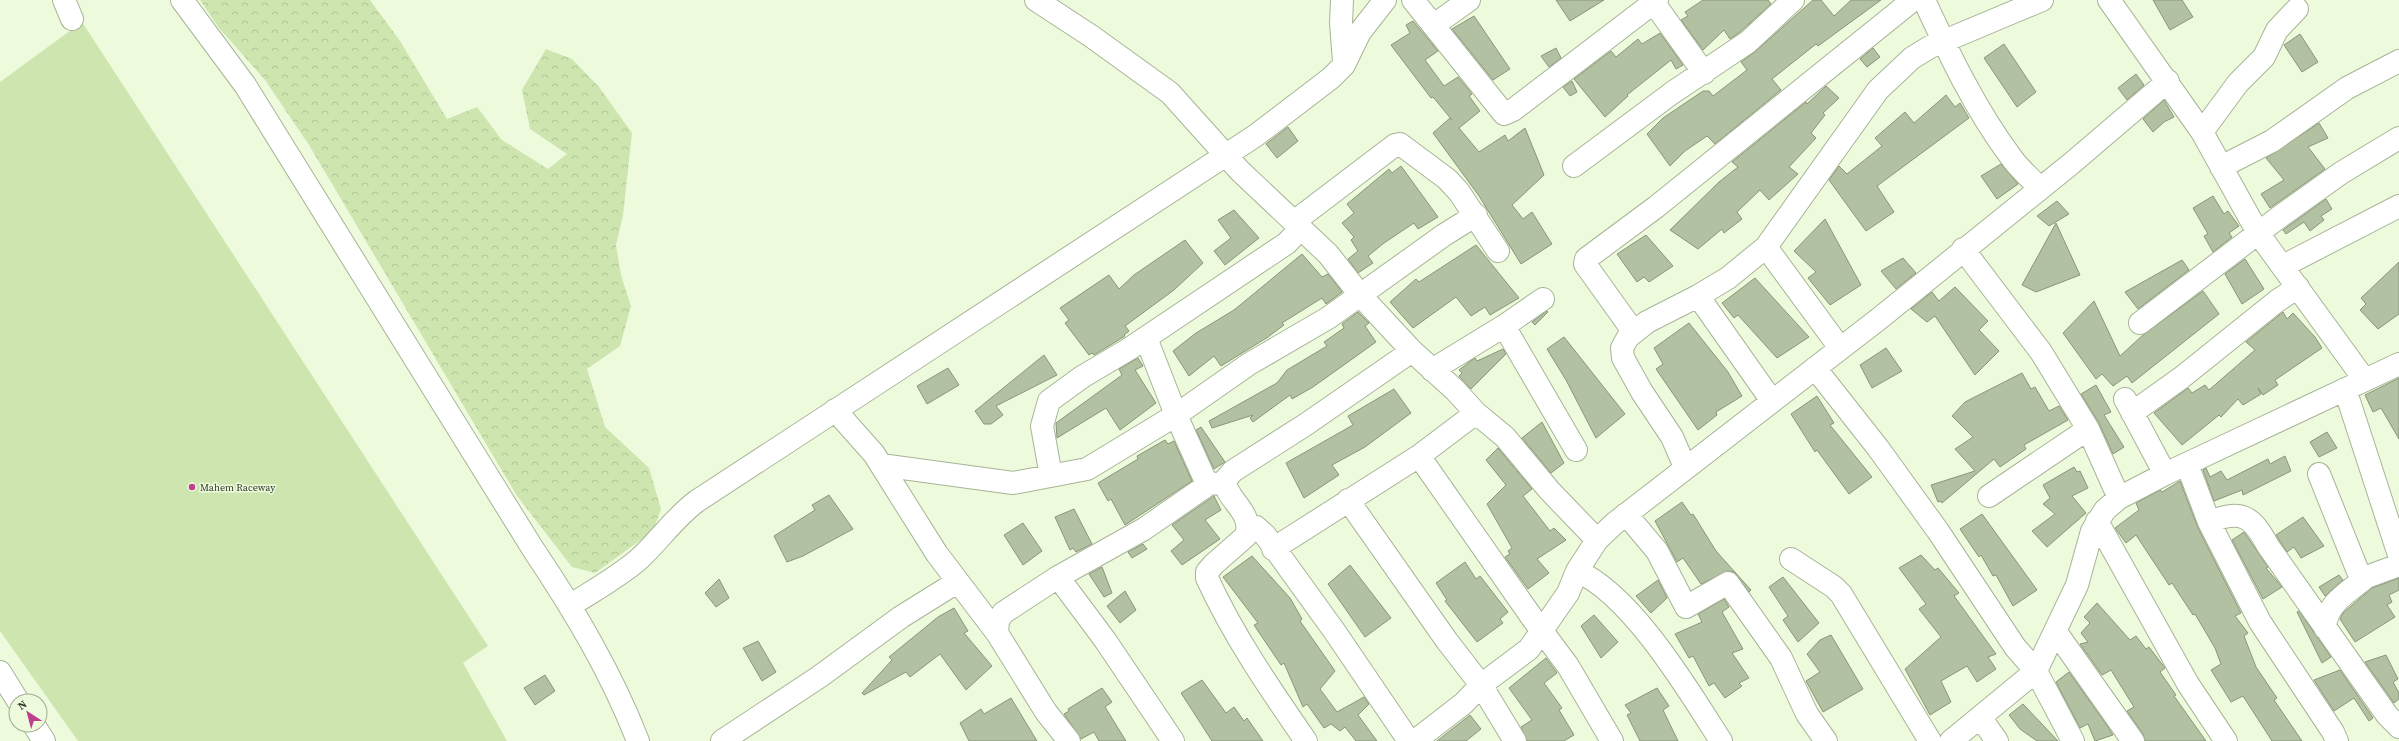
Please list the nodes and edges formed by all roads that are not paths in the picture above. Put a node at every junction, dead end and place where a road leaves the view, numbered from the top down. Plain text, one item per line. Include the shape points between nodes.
1 (182, 0) edge
2 (1036, 0) edge
3 (1342, 0) edge
4 (1385, 0) edge
5 (1413, 0) edge
6 (1469, 0) edge
7 (1794, 0) edge
8 (1913, 0) edge
9 (1924, 0) edge
10 (2042, 0) edge
11 (2109, 0) edge
12 (1656, 2) edge
13 (2298, 9) dead end
14 (1434, 25) junction
15 (1944, 42) junction
16 (2399, 61) edge
17 (1344, 65) junction
18 (1704, 73) junction
19 (2168, 81) junction
20 (2202, 132) junction
21 (2399, 138) edge
22 (1225, 154) junction
23 (1574, 166) dead end
24 (2221, 167) junction
25 (2040, 189) junction
26 (2399, 206) edge
27 (1476, 215) junction
28 (1298, 225) junction
29 (2258, 233) junction
30 (1766, 247) junction
31 (1963, 249) junction
32 (1498, 251) dead end
33 (2283, 266) junction
34 (2298, 287) junction
35 (1361, 296) junction
36 (1698, 296) junction
37 (1543, 299) dead end
38 (2140, 323) dead end
39 (1504, 326) junction
40 (1633, 331) junction
41 (1146, 338) junction
42 (1840, 348) junction
43 (1412, 351) junction
44 (2399, 364) edge
45 (1815, 368) junction
46 (1432, 370) junction
47 (2364, 379) junction
48 (2345, 390) junction
49 (1772, 401) junction
50 (835, 410) junction
51 (1476, 413) junction
52 (1176, 415) junction
53 (2088, 429) junction
54 (1576, 450) dead end
55 (1418, 456) junction
56 (2187, 464) junction
57 (881, 465) junction
58 (1685, 467) junction
59 (2164, 474) junction
60 (2319, 474) dead end
61 (1051, 476) junction
62 (1217, 484) junction
63 (1989, 496) dead end
64 (2119, 498) junction
65 (1348, 500) junction
66 (1626, 514) junction
67 (2097, 521) junction
68 (2209, 522) junction
69 (1248, 525) junction
70 (1597, 540) junction
71 (1273, 549) junction
72 (2399, 555) edge
73 (1791, 559) dead end
74 (2399, 564) edge
75 (1577, 571) junction
76 (1058, 577) junction
77 (2364, 579) junction
78 (958, 582) junction
79 (571, 605) junction
80 (1542, 628) junction
81 (2326, 628) junction
82 (2056, 632) junction
83 (997, 633) junction
84 (2036, 671) junction
85 (0, 672) edge
86 (1481, 685) junction
87 (13, 693) edge
88 (1980, 717) junction
89 (2399, 727) edge
90 (638, 741) edge
91 (722, 741) edge
92 (1069, 741) edge
93 (1173, 741) edge
94 (1306, 741) edge
95 (1409, 741) edge
96 (1415, 741) edge
97 (1515, 741) edge
98 (1612, 741) edge
99 (1721, 741) edge
100 (1826, 741) edge
101 (1930, 741) edge
102 (1951, 741) edge
103 (1997, 741) edge
104 (2073, 741) edge
105 (2133, 741) edge
106 (2226, 741) edge
107 (2336, 741) edge

1 - 79 street via 244,86 533,549
2 - 22 street via 1155,81 1192,116
3 - 17 street
4 - 17 street via 1360,32
5 - 14 street
6 - 14 street
7 - 18 street via 1748,42
8 - 40 street via 1656,207 1586,259 1585,264
9 - 15 street
10 - 15 street
11 - 19 street
12 - 14 street via 1507,114 1504,114
12 - 18 street
13 - 20 street via 2277,30 2264,57 2238,83
15 - 25 street via 1988,123 2012,158
15 - 30 street via 1912,58 1878,90
16 - 24 street via 2346,88 2272,142
17 - 22 street via 1331,78 1261,131
18 - 23 street via 1672,93
19 - 20 street
19 - 25 street
20 - 24 street
21 - 29 street via 2341,173
22 - 28 street
22 - 50 street
24 - 29 street
25 - 31 street
26 - 33 street
27 - 28 street via 1447,179 1400,144 1395,145
27 - 32 street
27 - 35 street via 1444,235
28 - 35 street via 1328,254
28 - 41 street via 1287,242
29 - 33 street
29 - 38 street
30 - 36 street via 1747,264
30 - 42 street
31 - 42 street
31 - 53 street via 2041,352
33 - 34 street
34 - 47 street
34 - 59 street via 2181,378 2128,406
35 - 43 street
35 - 52 street via 1249,364
36 - 40 street
36 - 49 street
37 - 39 street
39 - 46 street
39 - 54 street
40 - 58 street via 1622,348 1623,358 1672,437
41 - 52 street
41 - 61 street via 1082,377 1049,401 1042,426
42 - 45 street
43 - 46 street
43 - 62 street
44 - 47 street
45 - 49 street
45 - 84 street via 1878,448 1938,531 2015,648
46 - 51 street
47 - 48 street
48 - 56 street
48 - 72 street
49 - 58 street
50 - 57 street
50 - 79 street via 697,501 636,561
51 - 55 street
51 - 70 street via 1505,437 1549,490
52 - 61 street via 1087,469
52 - 62 street via 1205,480
53 - 63 street
53 - 64 street
55 - 65 street
55 - 80 street via 1533,619
56 - 59 street
56 - 68 street
57 - 61 street via 1013,484
57 - 78 street via 937,554
58 - 66 street
59 - 64 street
60 - 77 street via 2358,576
62 - 69 street via 1246,518
62 - 76 street
64 - 67 street
65 - 71 street
65 - 86 street
66 - 70 street
66 - 100 street via 1657,551 1686,607 1728,583 1781,658 1807,714
67 - 82 street via 2077,585
67 - 106 street via 2188,684
68 - 81 street via 2225,516 2238,515 2247,517 2258,526 2268,546
68 - 107 street via 2260,622
69 - 71 street via 1259,530
69 - 94 street via 1246,536 1214,564 1207,572 1207,578 1218,602 1280,704
70 - 75 street
71 - 95 street via 1335,632
73 - 101 street via 1834,586 1841,594
74 - 77 street
75 - 80 street via 1568,592
75 - 99 street via 1606,589 1632,616 1677,673
76 - 83 street via 1003,613 998,621
76 - 93 street via 1105,640
77 - 81 street via 2339,599 2326,617
78 - 83 street
78 - 91 street via 901,617 819,677
79 - 90 street via 622,700
80 - 86 street via 1529,648
80 - 98 street via 1568,666
81 - 89 street via 2387,715
82 - 84 street
82 - 105 street
83 - 92 street via 1046,712
84 - 88 street
84 - 104 street
85 - 87 street
86 - 96 street via 1464,703
86 - 97 street
88 - 102 street
88 - 103 street

